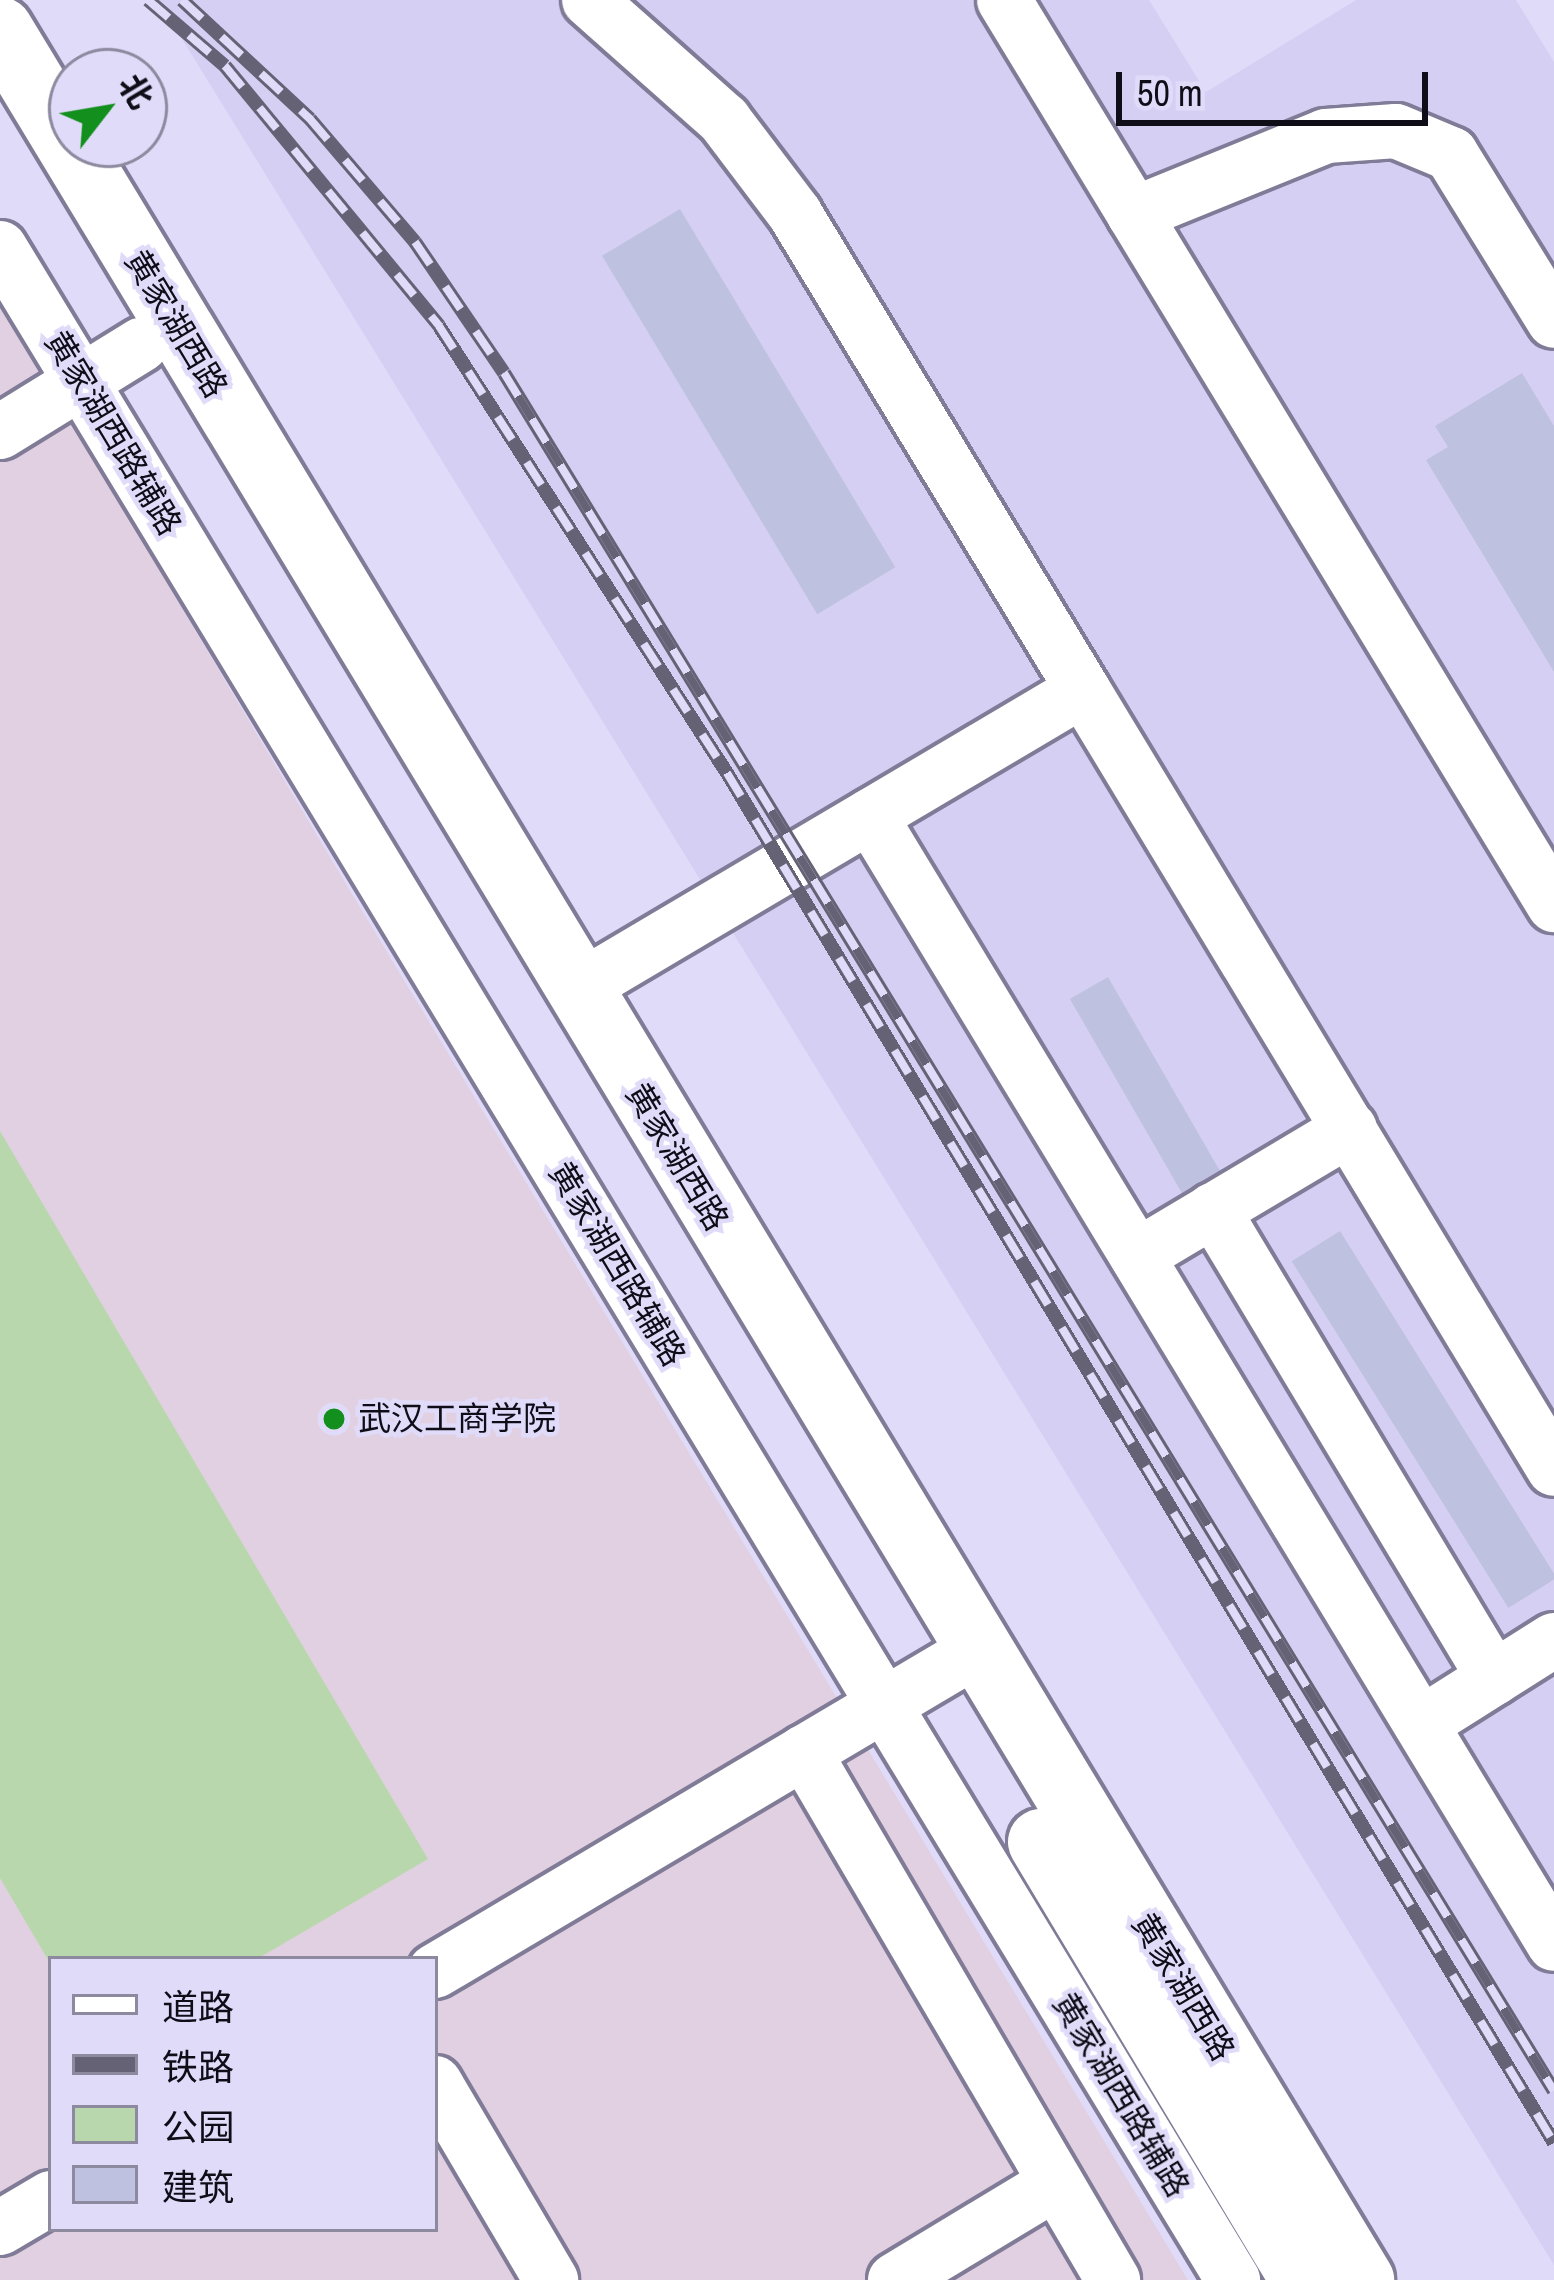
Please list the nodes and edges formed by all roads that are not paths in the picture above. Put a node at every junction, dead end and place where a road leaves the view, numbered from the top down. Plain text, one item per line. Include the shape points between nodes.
1 (589, 0) edge
2 (1004, 0) edge
3 (0, 30) edge
4 (0, 111) edge
5 (1134, 214) junction
6 (0, 248) edge
7 (1554, 321) edge
8 (141, 345) junction
9 (82, 382) junction
10 (0, 432) edge
11 (1083, 690) junction
12 (870, 815) junction
13 (1554, 905) edge
14 (576, 990) junction
15 (1351, 1130) junction
16 (1214, 1210) junction
17 (1137, 1256) junction
18 (1353, 1446) junction
19 (1554, 1469) edge
20 (1279, 1489) junction
21 (1554, 1640) edge
22 (934, 1676) junction
23 (1494, 1678) junction
24 (1421, 1724) junction
25 (804, 1752) junction
26 (1554, 1944) edge
27 (438, 1969) edge
28 (438, 2088) edge
29 (1056, 2183) junction
30 (48, 2200) edge
31 (0, 2228) edge
32 (550, 2280) edge
33 (895, 2280) edge
34 (1113, 2280) edge
35 (1233, 2280) edge
36 (1304, 2280) edge
37 (1361, 2280) edge

1 - 11 street via 724,120 795,214
2 - 5 street
3 - 14 main road, 黄家湖西路
4 - 8 main road, 黄家湖西路
5 - 7 street via 1326,136 1396,131 1451,154
5 - 13 street
6 - 9 street, 黄家湖西路辅路
8 - 9 street
8 - 22 main road, 黄家湖西路
9 - 10 street
9 - 22 street, 黄家湖西路辅路
11 - 12 street
11 - 15 street
12 - 14 street
12 - 17 street
14 - 22 main road, 黄家湖西路
15 - 16 street
15 - 19 street
16 - 17 street
16 - 18 street
17 - 20 street
18 - 20 street
18 - 23 street
20 - 24 street
21 - 23 street
22 - 25 street
22 - 35 street, 黄家湖西路辅路
22 - 36 main road, 黄家湖西路
22 - 37 main road, 黄家湖西路
23 - 24 street
24 - 26 street
25 - 27 street
25 - 29 street
28 - 32 street
29 - 33 street
29 - 34 street
30 - 31 street

